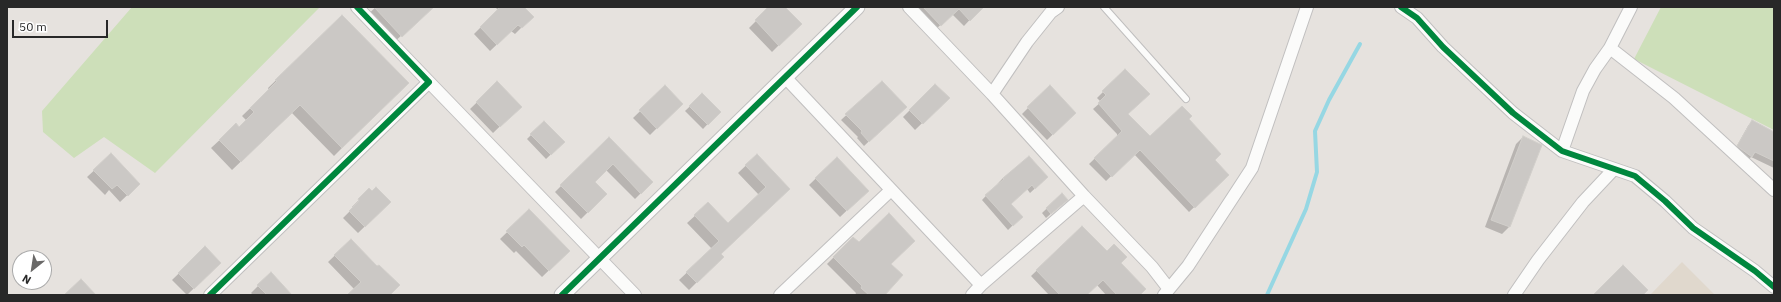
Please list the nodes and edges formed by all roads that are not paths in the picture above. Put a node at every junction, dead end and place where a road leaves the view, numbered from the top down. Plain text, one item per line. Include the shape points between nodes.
1 (356, 7) edge
2 (857, 7) edge
3 (909, 7) edge
4 (1058, 7) edge
5 (1104, 7) edge
6 (1307, 7) edge
7 (1401, 7) edge
8 (1631, 7) edge
9 (1610, 48) junction
10 (785, 77) junction
11 (429, 82) junction
12 (992, 94) junction
13 (1186, 99) dead end
14 (1562, 151) junction
15 (1614, 169) junction
16 (891, 190) junction
17 (1774, 190) edge
18 (1084, 196) junction
19 (600, 257) junction
20 (981, 285) junction
21 (1774, 287) edge
22 (1167, 292) edge
23 (210, 295) edge
24 (562, 295) edge
25 (635, 295) edge
26 (780, 295) edge
27 (972, 295) edge
28 (1514, 295) edge

1 - 11 street
2 - 10 street
3 - 12 street
4 - 12 street via 1027,42
5 - 13 lane
6 - 22 street via 1252,168 1188,266
7 - 14 street via 1417,18 1513,113
8 - 9 street
9 - 14 street via 1583,91
9 - 17 street via 1674,98
10 - 16 street
10 - 19 street
11 - 19 street
11 - 23 street
12 - 18 street
14 - 15 street
15 - 21 street via 1629,173 1645,183 1693,228
15 - 28 street via 1583,202
16 - 20 street
16 - 26 street
18 - 20 street
18 - 22 street via 1152,267
19 - 24 street
19 - 25 street
20 - 27 street

